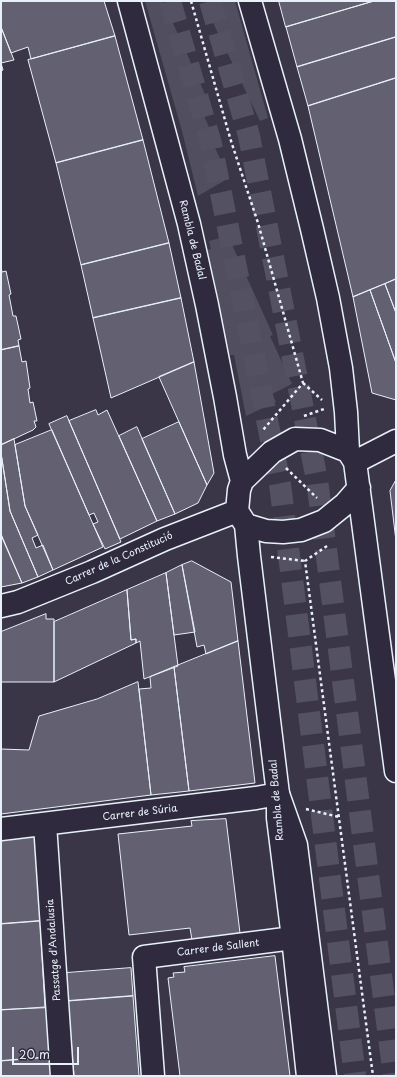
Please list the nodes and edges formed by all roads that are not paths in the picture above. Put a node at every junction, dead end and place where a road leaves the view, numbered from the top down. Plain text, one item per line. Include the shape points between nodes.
1 (129, 1) edge
2 (250, 1) edge
3 (396, 440) edge
4 (351, 456) junction
5 (242, 481) junction
6 (359, 488) junction
7 (241, 518) junction
8 (1, 606) edge
9 (396, 771) edge
10 (278, 794) junction
11 (45, 824) junction
12 (1, 829) edge
13 (293, 938) junction
14 (62, 1076) edge
15 (153, 1076) edge
16 (308, 1076) edge
17 (325, 1076) edge

1 - 5 street, Rambla de Badal via 189,224
2 - 4 street via 290,139 328,298 341,368
3 - 4 street
4 - 5 street via 320,440 295,439 272,452
4 - 6 street
5 - 7 street, Rambla de Badal via 239,490
6 - 7 street via 345,504 324,521 301,530 266,531
6 - 9 street
7 - 8 street, Carrer de la Constitució via 165,538 92,572 18,602
7 - 10 street, Rambla de Badal
10 - 11 street, Carrer de Súria
10 - 13 street, Rambla de Badal via 278,818
10 - 17 street via 296,845
11 - 12 street, Carrer de Súria
11 - 14 street, Passatge d'Andalusia
13 - 15 street, Carrer de Sallent via 144,957
13 - 16 street, Rambla de Badal

